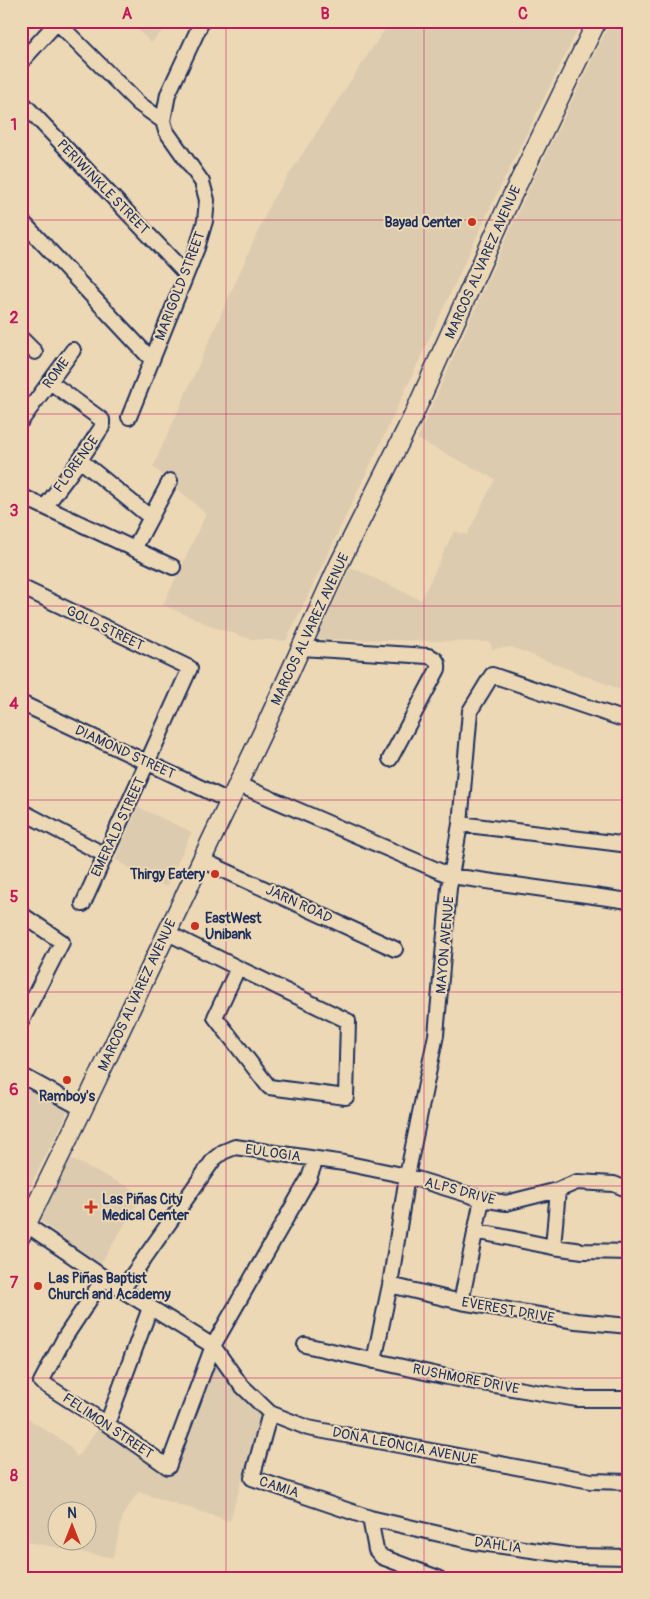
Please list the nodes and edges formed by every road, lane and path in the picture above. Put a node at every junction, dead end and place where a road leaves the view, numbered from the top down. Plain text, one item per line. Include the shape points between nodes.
1 (202, 21) edge
2 (597, 21) edge
3 (57, 22) edge
4 (21, 62) edge
5 (21, 101) edge
6 (163, 121) junction
7 (21, 220) edge
8 (186, 274) junction
9 (21, 338) edge
10 (73, 350) dead end
11 (35, 352) dead end
12 (151, 359) junction
13 (50, 382) junction
14 (129, 416) dead end
15 (21, 421) edge
16 (80, 460) junction
17 (170, 481) dead end
18 (21, 496) edge
19 (44, 507) junction
20 (150, 516) junction
21 (134, 549) junction
22 (172, 567) dead end
23 (21, 587) edge
24 (301, 648) junction
25 (190, 668) joint
26 (21, 703) edge
27 (629, 721) edge
28 (390, 758) dead end
29 (148, 763) junction
30 (237, 784) junction
31 (229, 801) junction
32 (21, 811) edge
33 (460, 824) junction
34 (629, 845) edge
35 (105, 855) junction
36 (202, 860) junction
37 (451, 876) junction
38 (629, 901) edge
39 (83, 904) dead end
40 (21, 914) edge
41 (166, 932) junction
42 (396, 949) dead end
43 (238, 968) junction
44 (27, 998) edge
45 (21, 1022) edge
46 (21, 1075) edge
47 (83, 1109) junction
48 (316, 1159) junction
49 (407, 1176) junction
50 (558, 1190) junction
51 (629, 1190) edge
52 (482, 1199) junction
53 (24, 1230) edge
54 (475, 1231) junction
55 (553, 1247) junction
56 (629, 1252) edge
57 (104, 1278) junction
58 (390, 1284) junction
59 (122, 1290) junction
60 (461, 1302) junction
61 (150, 1308) junction
62 (629, 1326) edge
63 (304, 1345) dead end
64 (213, 1346) junction
65 (374, 1361) junction
66 (629, 1399) edge
67 (270, 1413) junction
68 (107, 1424) junction
69 (629, 1482) edge
70 (370, 1518) junction
71 (629, 1557) edge
72 (438, 1578) edge

1 - 6 street via 168,94
2 - 24 main road, MARCOS ALVAREZ AVENUE
3 - 4 street
3 - 6 street via 138,103
5 - 8 street, PERIWINKLE STREET
6 - 8 street, MARIGOLD STREET via 166,132 202,182 207,200 205,221
7 - 12 street
8 - 12 street, MARIGOLD STREET
9 - 11 street
10 - 13 street, ROME
12 - 14 street, MARIGOLD STREET
13 - 15 street, ROME
13 - 16 street, FLORENCE via 102,420 102,427
16 - 19 street, FLORENCE
16 - 20 street
17 - 20 street
18 - 19 street
19 - 21 street
20 - 21 street
21 - 22 street
23 - 25 street, GOLD STREET
24 - 28 street via 436,659 438,669
24 - 30 main road, MARCOS ALVAREZ AVENUE
25 - 29 street, EMERALD STREET
26 - 29 street, DIAMOND STREET
27 - 33 street, MAYON AVENUE via 492,675 470,711
29 - 31 street, DIAMOND STREET
29 - 35 street, EMERALD STREET
30 - 31 main road, MARCOS ALVAREZ AVENUE
30 - 37 street
31 - 36 main road, MARCOS ALVAREZ AVENUE
32 - 35 street
33 - 34 street
33 - 37 street, MAYON AVENUE
35 - 39 street, EMERALD STREET
36 - 41 main road, MARCOS ALVAREZ AVENUE
36 - 42 street, JARN ROAD
37 - 38 street
37 - 49 street, MAYON AVENUE via 436,1035
40 - 44 street via 62,942
41 - 43 street
41 - 47 main road, MARCOS ALVAREZ AVENUE
43 - 43 street via 348,1021 346,1097 269,1087 215,1017
44 - 45 street
46 - 47 street
47 - 53 main road, MARCOS ALVAREZ AVENUE
48 - 49 street, EULOGIA
48 - 59 street, EULOGIA via 235,1147 223,1152 214,1159
48 - 64 street, EULOGIA via 309,1178
49 - 52 street, ALPS DRIVE
49 - 58 street, MAYON AVENUE
50 - 51 street, ALPS DRIVE via 577,1182 614,1184
50 - 52 street, ALPS DRIVE via 506,1203
50 - 55 street
52 - 54 street
53 - 57 street
54 - 55 street
54 - 60 street
55 - 56 street
57 - 59 street
57 - 68 street, FELIMON STREET via 41,1382
58 - 60 street, EVEREST DRIVE
58 - 65 street, MAYON AVENUE
59 - 61 street
60 - 62 street, EVEREST DRIVE via 576,1321
61 - 64 street
61 - 68 street
63 - 65 street, RUSHMORE DRIVE
64 - 67 street, DOÑA LEONCIA AVENUE via 240,1384
64 - 68 street, FELIMON STREET via 168,1467
65 - 66 street, RUSHMORE DRIVE via 577,1399
67 - 69 street, DOÑA LEONCIA AVENUE via 308,1428 591,1481
67 - 70 street, CAMIA via 252,1478
70 - 71 street, DAHLIA via 475,1542 574,1556
70 - 72 street via 376,1550 382,1557

